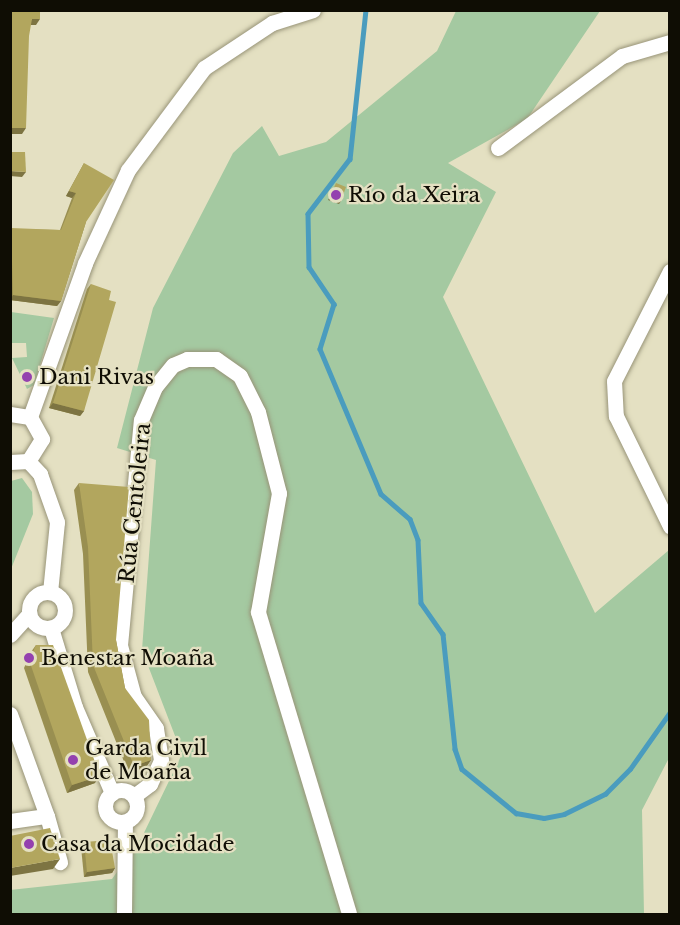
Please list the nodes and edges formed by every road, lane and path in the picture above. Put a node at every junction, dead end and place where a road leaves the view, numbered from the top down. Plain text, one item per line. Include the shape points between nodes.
1 (313, 10) edge
2 (669, 42) edge
3 (498, 148) dead end
4 (669, 272) edge
5 (11, 413) edge
6 (30, 417) junction
7 (28, 461) junction
8 (10, 462) edge
9 (669, 526) edge
10 (50, 592) junction
11 (29, 614) junction
12 (51, 628) junction
13 (10, 634) edge
14 (10, 714) edge
15 (112, 793) junction
16 (134, 796) junction
17 (47, 816) junction
18 (10, 821) edge
19 (125, 822) junction
20 (60, 862) edge
21 (124, 915) edge
22 (349, 915) edge

1 - 6 street via 272,23 204,68 128,170 85,263
2 - 3 street via 622,56
4 - 9 street via 614,381 616,416
5 - 6 street
6 - 7 street via 42,439
7 - 8 street
7 - 10 street via 40,474 57,522
10 - 11 street via 34,597
10 - 12 street via 63,602 65,613
11 - 12 street via 40,627
11 - 13 street
12 - 15 street via 75,707
14 - 17 street
15 - 16 street
15 - 19 street via 105,808 116,822
16 - 19 street via 134,816
16 - 22 street, Rúa Centoleira via 150,784 161,760 156,728 134,697 120,645 139,483 141,420 155,387 173,365 187,359 216,359 240,376 258,412 279,493 258,612
17 - 18 street
17 - 20 street
19 - 21 street

